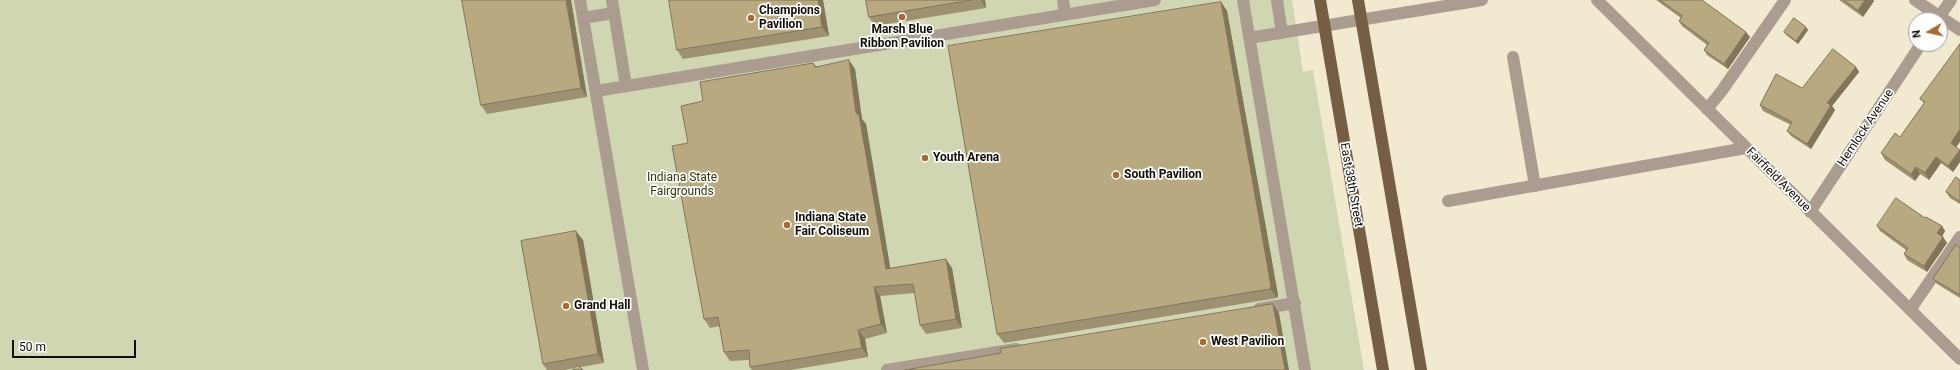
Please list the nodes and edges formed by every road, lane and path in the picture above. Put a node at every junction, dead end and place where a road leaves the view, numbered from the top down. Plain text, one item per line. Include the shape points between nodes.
1 (580, 0) edge
2 (612, 0) edge
3 (1063, 0) edge
4 (1155, 0) edge
5 (1243, 0) edge
6 (1277, 0) edge
7 (1320, 0) edge
8 (1358, 0) edge
9 (1482, 0) edge
10 (1597, 0) edge
11 (1785, 0) edge
12 (1915, 0) edge
13 (1951, 0) edge
14 (1458, 2) edge
15 (1930, 12) edge
16 (1942, 12) edge
17 (614, 13) junction
18 (1065, 14) junction
19 (583, 18) junction
20 (1361, 20) junction
21 (1948, 23) edge
22 (1324, 26) junction
23 (1960, 30) edge
24 (1282, 33) junction
25 (1249, 38) junction
26 (1917, 52) edge
27 (1513, 57) dead end
28 (626, 86) junction
29 (596, 91) junction
30 (1707, 109) junction
31 (1746, 148) junction
32 (1535, 186) junction
33 (1448, 201) dead end
34 (1810, 212) junction
35 (1960, 237) edge
36 (1294, 303) junction
37 (1910, 310) junction
38 (1249, 311) edge
39 (1026, 348) edge
40 (1960, 359) edge
41 (643, 370) edge
42 (887, 370) edge
43 (1305, 370) edge
44 (1383, 370) edge
45 (1421, 370) edge

1 - 19 street
2 - 17 street
3 - 18 street
4 - 18 street
5 - 25 street
6 - 24 street
7 - 22 main road, East 38th Street
8 - 20 main road
9 - 14 street
10 - 30 street, Fairfield Avenue
11 - 30 street
12 - 15 street
13 - 16 street
14 - 20 street
17 - 19 street
17 - 28 street
18 - 28 street
19 - 29 street
20 - 22 street
20 - 45 main road
21 - 23 street
22 - 24 street
22 - 44 main road, East 38th Street
24 - 25 street
25 - 36 street
26 - 34 street, Hemlock Avenue
27 - 32 street
28 - 29 street
29 - 41 street
30 - 31 street, Fairfield Avenue
31 - 32 street
31 - 34 street, Fairfield Avenue
32 - 33 street
34 - 37 street, Fairfield Avenue
35 - 37 street
36 - 38 street
36 - 43 street
37 - 40 street, Fairfield Avenue
39 - 42 street

